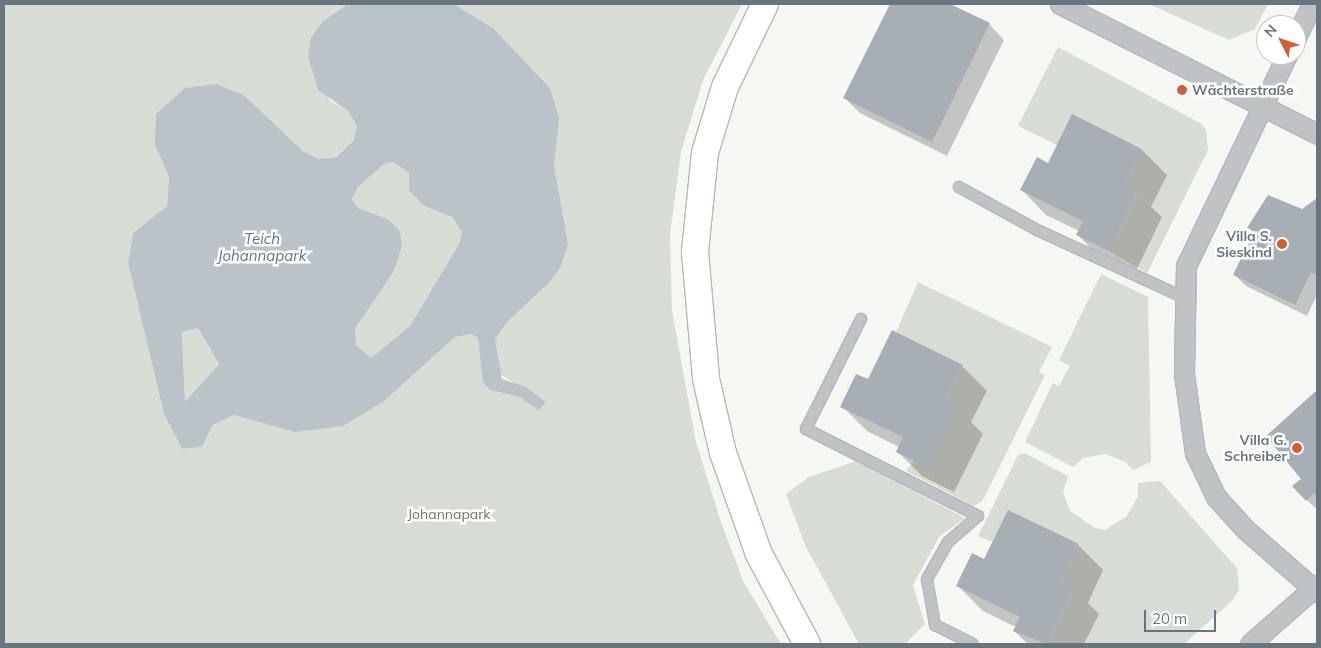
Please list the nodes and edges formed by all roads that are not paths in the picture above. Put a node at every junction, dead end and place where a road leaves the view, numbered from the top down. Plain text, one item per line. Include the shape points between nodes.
1 (765, 4) edge
2 (1060, 4) edge
3 (1312, 4) edge
4 (1306, 16) edge
5 (1282, 65) edge
6 (1263, 107) junction
7 (1317, 134) edge
8 (959, 187) dead end
9 (1183, 297) junction
10 (861, 319) dead end
11 (1316, 589) edge
12 (807, 644) edge
13 (974, 644) edge
14 (1250, 644) edge

1 - 12 street via 725,86 705,153 695,252 706,379 723,453 759,554
2 - 6 street
3 - 4 street
5 - 6 street
6 - 7 street
6 - 9 street via 1186,266
8 - 9 lane via 1037,230
9 - 11 street via 1184,374 1195,453 1216,497
10 - 13 lane via 806,429 978,516 948,542 927,580 935,624
11 - 14 street

